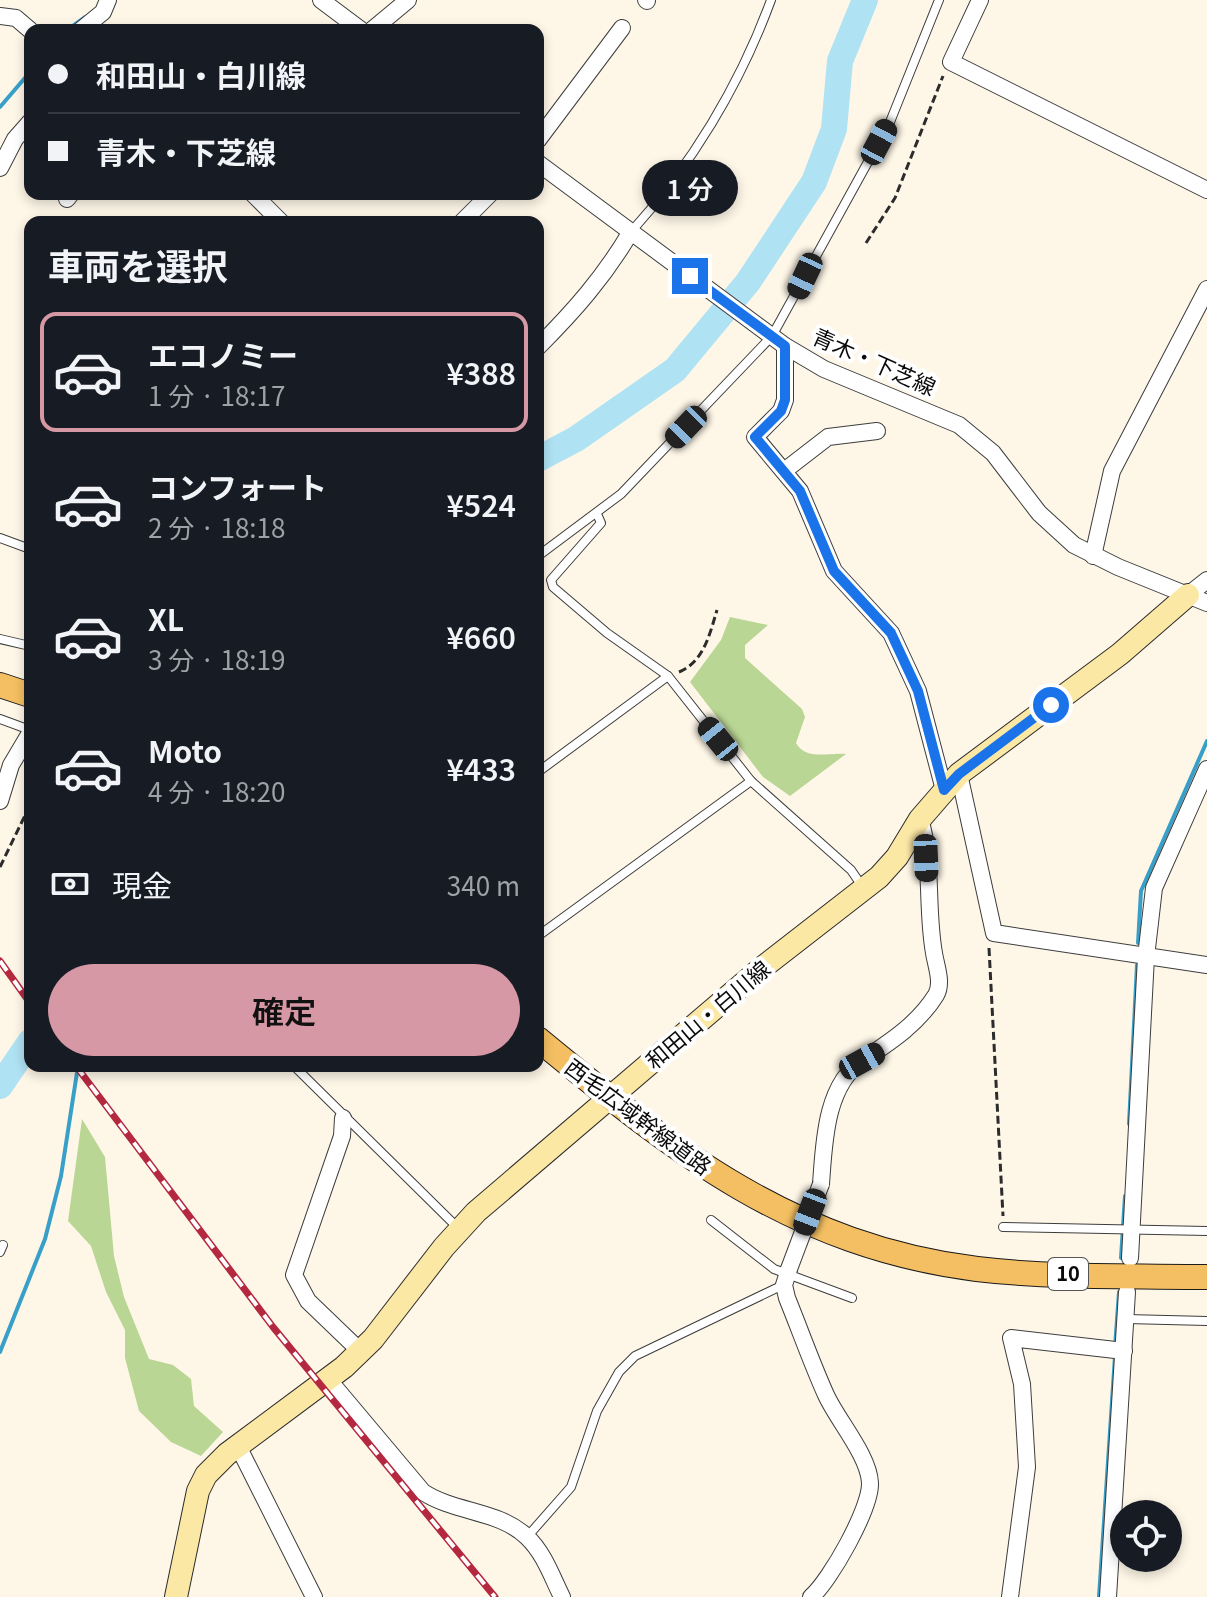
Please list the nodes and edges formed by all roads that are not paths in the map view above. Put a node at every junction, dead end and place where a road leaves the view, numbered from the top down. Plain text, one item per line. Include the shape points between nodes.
1 (321, 0) edge
2 (408, 0) edge
3 (771, 0) edge
4 (939, 0) edge
5 (980, 0) edge
6 (106, 6) edge
7 (0, 16) edge
8 (87, 24) edge
9 (353, 24) edge
10 (379, 24) edge
11 (24, 25) edge
12 (622, 28) dead end
13 (24, 129) edge
14 (544, 132) edge
15 (0, 168) edge
16 (544, 168) edge
17 (1207, 190) edge
18 (259, 200) edge
19 (484, 200) edge
20 (275, 216) edge
21 (468, 216) edge
22 (636, 237) junction
23 (1207, 289) edge
24 (772, 336) junction
25 (544, 341) edge
26 (877, 431) dead end
27 (784, 471) junction
28 (597, 514) junction
29 (0, 538) edge
30 (24, 547) edge
31 (544, 552) edge
32 (1093, 556) junction
33 (1207, 580) edge
34 (1198, 599) edge
35 (0, 639) edge
36 (24, 645) edge
37 (668, 676) junction
38 (1, 686) edge
39 (24, 693) edge
40 (0, 719) edge
41 (24, 729) edge
42 (24, 740) edge
43 (6, 763) edge
44 (544, 768) edge
45 (1207, 769) edge
46 (751, 781) junction
47 (951, 782) junction
48 (0, 801) edge
49 (920, 819) junction
50 (865, 889) junction
51 (544, 932) edge
52 (1146, 957) junction
53 (1207, 965) edge
54 (544, 1044) edge
55 (300, 1072) edge
56 (610, 1099) junction
57 (343, 1118) junction
58 (711, 1220) dead end
59 (1003, 1227) road end
60 (461, 1229) junction
61 (1131, 1230) junction
62 (1207, 1231) edge
63 (1130, 1258) dead end
64 (786, 1276) junction
65 (1207, 1277) edge
66 (1127, 1292) dead end
67 (852, 1298) dead end
68 (1125, 1319) junction
69 (1207, 1321) edge
70 (360, 1351) junction
71 (1124, 1351) junction
72 (328, 1379) junction
73 (238, 1446) junction
74 (527, 1537) junction
75 (176, 1597) edge
76 (314, 1597) edge
77 (562, 1597) edge
78 (811, 1597) edge
79 (1010, 1597) edge
80 (1108, 1597) edge

1 - 9 street
2 - 10 street
3 - 22 lane via 729,93
4 - 24 lane via 890,122
5 - 17 street via 951,62
6 - 8 street
7 - 11 street
12 - 14 street
13 - 15 street
16 - 22 street, 青木・下芝線
18 - 20 street
19 - 21 street
22 - 24 street, 青木・下芝線
22 - 25 street
23 - 32 street via 1112,471
24 - 27 street via 785,400 755,437
24 - 28 lane
24 - 32 street, 青木・下芝線 via 824,369 959,425 993,453 1052,526
26 - 27 street via 828,437
27 - 47 street via 800,491 834,571 891,633
28 - 31 lane
28 - 37 lane via 601,523 551,580 553,587
29 - 30 lane
32 - 34 street, 青木・下芝線
33 - 34 street, 和田山・白川線
34 - 47 street, 和田山・白川線
35 - 36 lane
37 - 44 lane
37 - 46 lane
38 - 39 main road
40 - 41 lane
42 - 43 street
43 - 48 street
45 - 52 street via 1154,888
46 - 50 lane via 851,870
46 - 51 lane
47 - 49 street, 和田山・白川線
47 - 52 street via 994,933
49 - 50 street, 和田山・白川線 via 897,857
49 - 64 street, bridge via 937,994 899,1037 850,1071 827,1117 821,1184
50 - 56 street, 和田山・白川線 via 758,971
52 - 53 street
52 - 61 street
54 - 56 main road, 西毛広域幹線道路 / 10
55 - 57 lane
56 - 60 street, 和田山・白川線
56 - 65 main road, 西毛広域幹線道路 / 10 via 720,1178 777,1209 868,1246 976,1269
57 - 60 lane
57 - 70 street via 342,1136 294,1275 308,1301
58 - 64 lane
59 - 61 lane
60 - 70 street, 和田山・白川線
61 - 62 lane
61 - 63 street
64 - 67 lane
64 - 74 lane via 627,1363 597,1411 571,1487
64 - 78 street via 827,1397 870,1482 864,1511
66 - 68 street
68 - 69 lane
68 - 71 street
70 - 72 street, 和田山・白川線
71 - 79 street via 1011,1338 1022,1384 1027,1467
71 - 80 street
72 - 73 street, 和田山・白川線
72 - 74 street via 423,1492 441,1504 515,1527
73 - 75 street, 和田山・白川線 via 206,1475 198,1491
73 - 76 street
74 - 77 street

